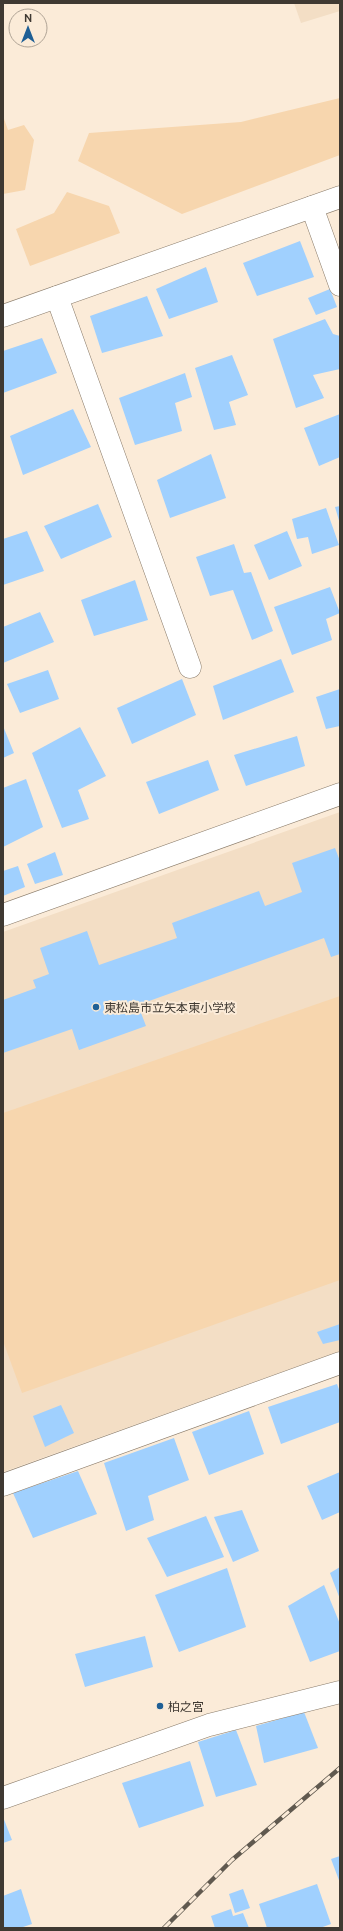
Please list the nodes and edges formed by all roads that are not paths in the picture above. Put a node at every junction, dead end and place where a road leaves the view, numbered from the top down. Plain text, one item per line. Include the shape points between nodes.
1 (340, 197) edge
2 (312, 207) junction
3 (340, 284) edge
4 (57, 297) junction
5 (3, 316) edge
6 (190, 667) dead end
7 (340, 794) edge
8 (3, 916) edge
9 (340, 1363) edge
10 (3, 1485) edge
11 (340, 1692) edge
12 (3, 1798) edge

1 - 2 street
2 - 3 street
2 - 4 street
4 - 5 street
4 - 6 street
7 - 8 street
9 - 10 street
11 - 12 street via 208,1725

